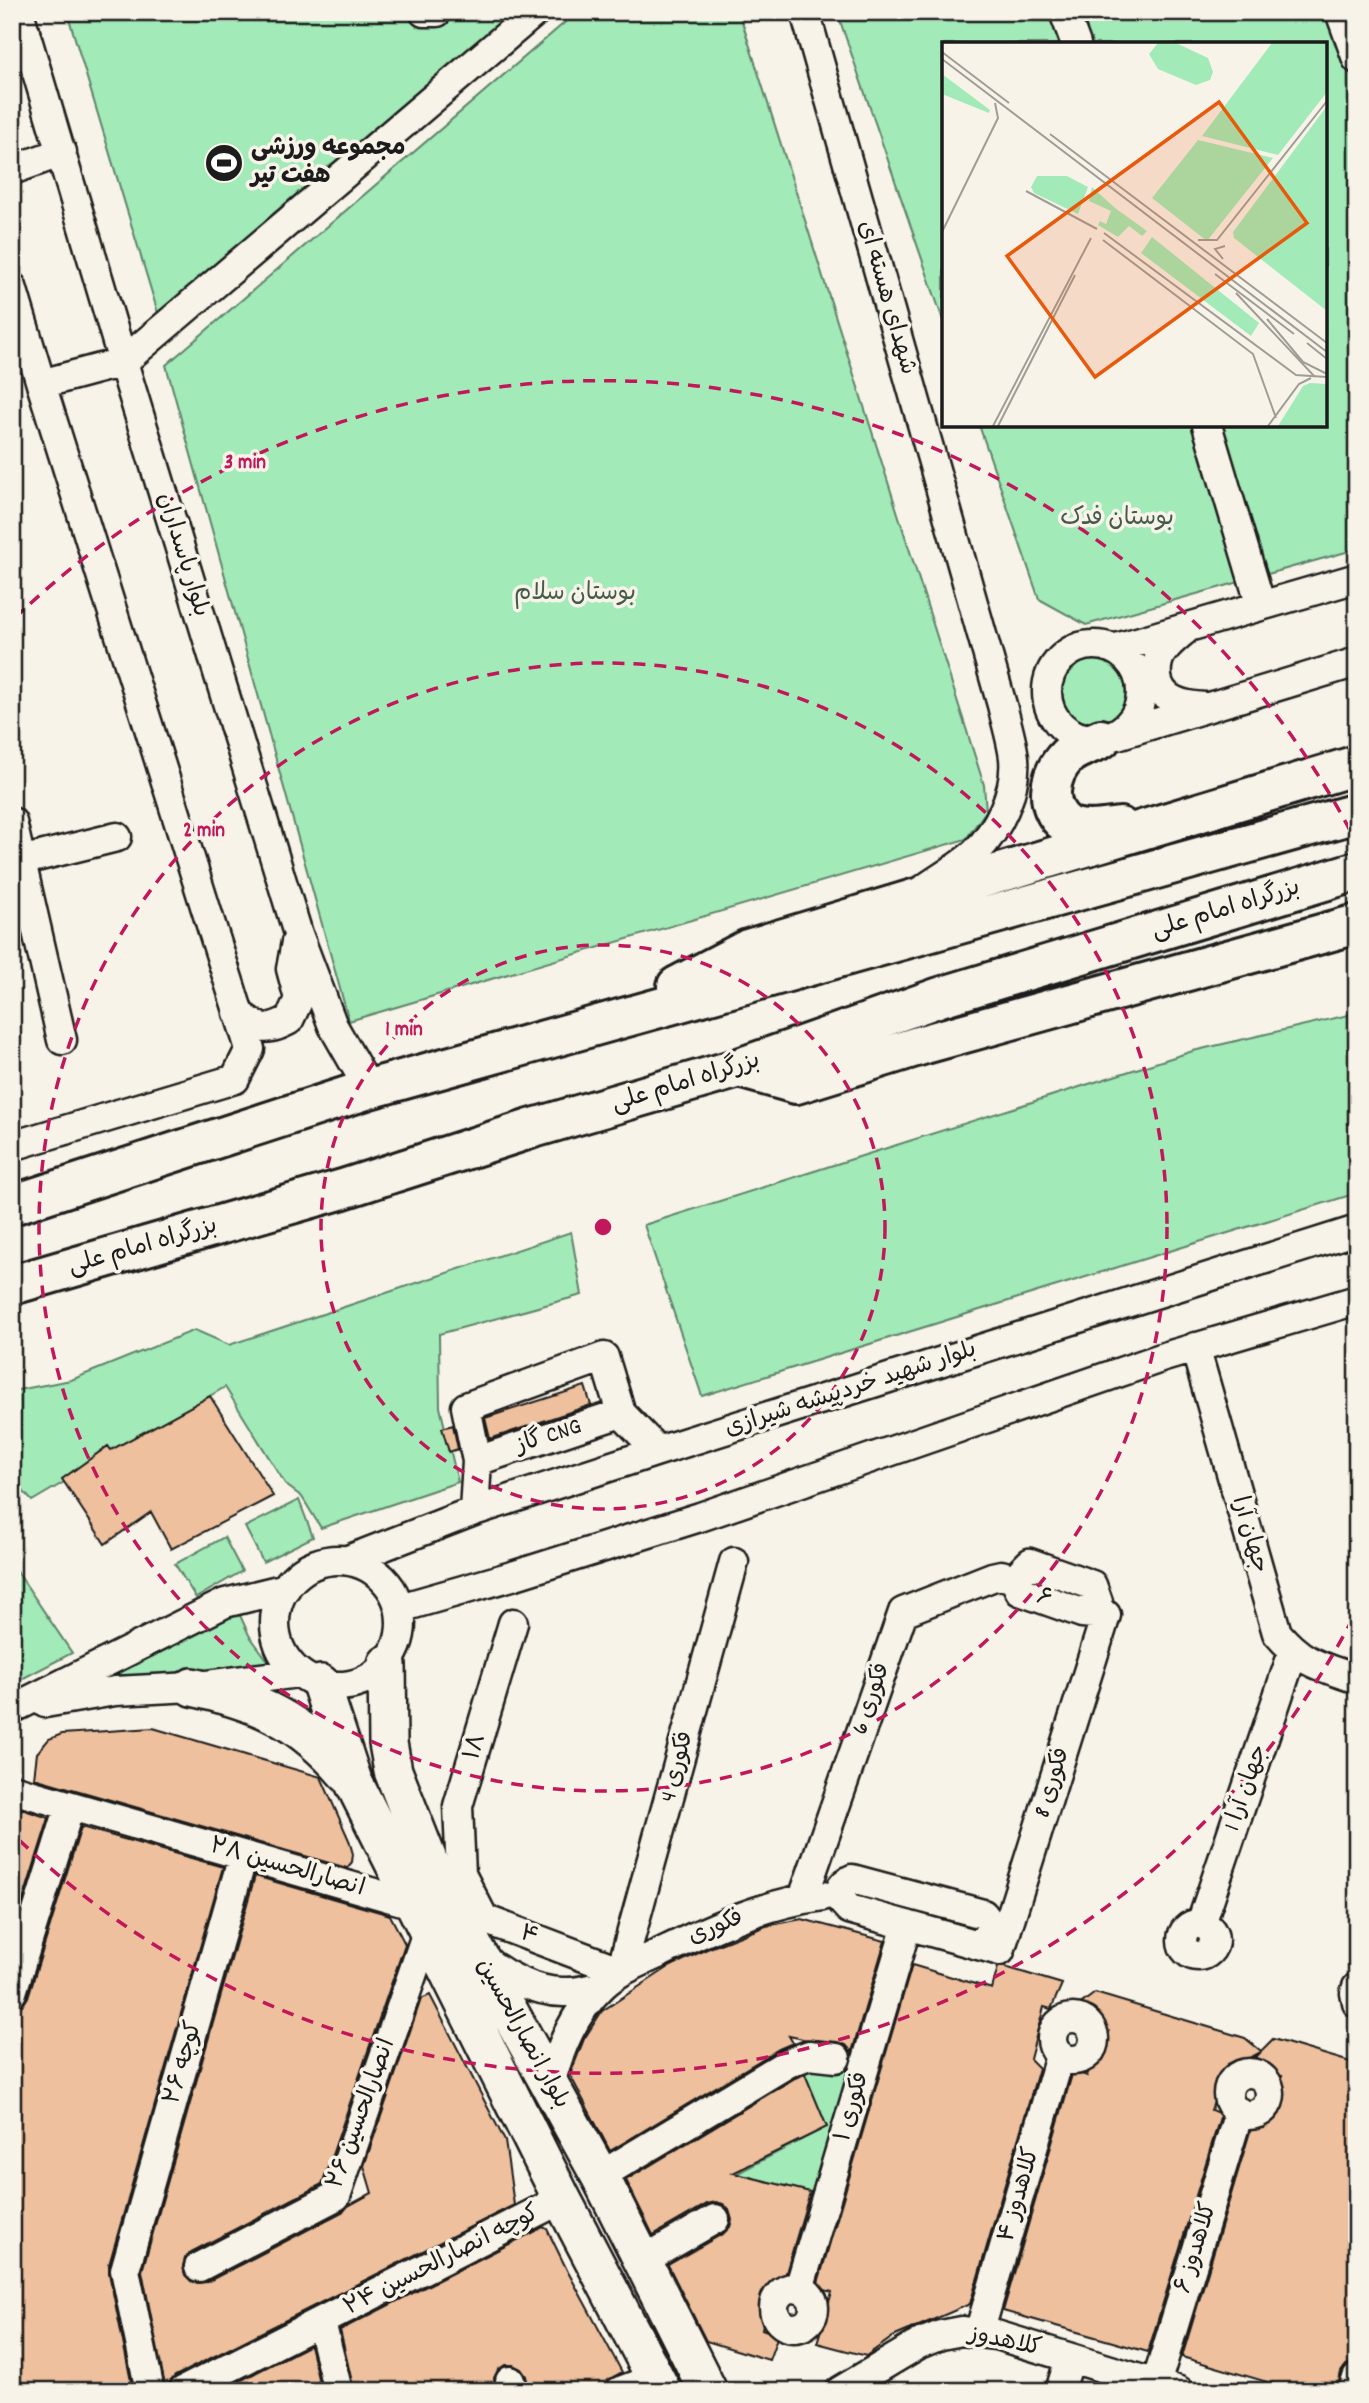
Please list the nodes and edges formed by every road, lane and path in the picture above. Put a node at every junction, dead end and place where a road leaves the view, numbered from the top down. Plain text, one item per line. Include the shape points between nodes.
1 (19, 12) edge
2 (424, 12) edge
3 (437, 12) edge
4 (535, 12) edge
5 (805, 12) edge
6 (1064, 12) edge
7 (1340, 12) edge
8 (1075, 42) edge
9 (1357, 59) edge
10 (62, 152) junction
11 (12, 170) edge
12 (12, 286) edge
13 (123, 362) junction
14 (41, 384) junction
15 (1209, 427) edge
16 (1357, 578) edge
17 (1261, 606) junction
18 (1187, 628) junction
19 (1113, 649) junction
20 (1357, 662) edge
21 (1046, 691) junction
22 (1002, 705) junction
23 (1208, 707) junction
24 (1101, 739) junction
25 (1357, 765) edge
26 (1357, 813) edge
27 (1185, 818) junction
28 (12, 822) edge
29 (117, 837) dead end
30 (17, 862) edge
31 (1357, 871) edge
32 (909, 900) junction
33 (1357, 924) edge
34 (298, 934) junction
35 (238, 1013) junction
36 (609, 1021) junction
37 (62, 1040) dead end
38 (739, 1068) junction
39 (369, 1089) junction
40 (12, 1146) edge
41 (12, 1205) edge
42 (1357, 1230) edge
43 (12, 1285) edge
44 (1357, 1300) edge
45 (1195, 1347) junction
46 (621, 1413) junction
47 (658, 1451) junction
48 (477, 1461) junction
49 (474, 1511) junction
50 (348, 1560) junction
51 (734, 1562) dead end
52 (1014, 1579) joint
53 (286, 1588) junction
54 (400, 1608) junction
55 (1094, 1614) joint
56 (513, 1623) dead end
57 (1293, 1652) junction
58 (387, 1664) junction
59 (309, 1679) junction
60 (1357, 1679) edge
61 (192, 1687) junction
62 (13, 1709) edge
63 (353, 1782) junction
64 (12, 1789) edge
65 (69, 1806) junction
66 (243, 1856) junction
67 (461, 1874) joint
68 (839, 1893) junction
69 (803, 1898) junction
70 (422, 1917) junction
71 (1201, 1924) dead end
72 (906, 1925) junction
73 (987, 1947) junction
74 (480, 1956) junction
75 (612, 1979) junction
76 (1357, 1987) edge
77 (12, 1992) edge
78 (1357, 2003) edge
79 (1060, 2056) dead end
80 (836, 2058) dead end
81 (550, 2084) junction
82 (1239, 2112) dead end
83 (600, 2176) junction
84 (562, 2199) junction
85 (715, 2219) dead end
86 (642, 2260) junction
87 (199, 2267) dead end
88 (799, 2289) dead end
89 (321, 2322) junction
90 (979, 2333) junction
91 (1070, 2358) junction
92 (1357, 2378) edge
93 (658, 2384) edge
94 (710, 2384) edge
95 (1167, 2387) edge
96 (150, 2391) edge
97 (183, 2391) edge
98 (338, 2391) edge
99 (620, 2391) edge
100 (840, 2391) edge
101 (1060, 2391) edge
102 (1353, 2391) edge

1 - 10 street, بلوار پاسداران
2 - 3 street
4 - 13 street
5 - 22 street, شهدای هسته ای
6 - 8 street
7 - 9 street
10 - 11 street
10 - 13 street, بلوار پاسداران
12 - 14 street
13 - 14 street
13 - 34 street, بلوار پاسداران
14 - 35 street
15 - 17 street
16 - 17 street
17 - 18 street
18 - 19 street
18 - 23 street via 1163,651 1156,673 1159,687 1173,701
19 - 21 street via 1098,645 1068,652 1049,676
19 - 24 street via 1136,669 1140,698 1128,726
20 - 23 street
21 - 22 street
21 - 24 street via 1048,708 1069,733
22 - 32 street, شهدای هسته ای via 1014,759 1006,806 975,853
23 - 24 street
24 - 27 highway via 1068,755 1054,774 1050,792 1056,811 1067,824 1090,831
25 - 27 highway
26 - 36 highway
27 - 32 highway
28 - 30 street
29 - 30 street
30 - 37 street
31 - 38 highway, بزرگراه امام علی via 940,997
32 - 36 highway via 748,949
33 - 38 highway via 796,1084
34 - 35 street via 291,969 299,999 289,1020 267,1029 256,1027
34 - 39 street, بلوار پاسداران via 333,1026
35 - 40 street via 250,1049 235,1079
36 - 39 highway
38 - 43 highway, بزرگراه امام علی
39 - 41 highway
42 - 47 street, بلوار شهید خردپیشه شیرازی
44 - 45 street
45 - 54 street via 700,1517
45 - 57 street, جهان آرا via 1277,1633
46 - 47 street
46 - 48 street, گاز CNG
46 - 48 street via 604,1357 466,1406
47 - 49 street, بلوار شهید خردپیشه شیرازی
48 - 49 street
49 - 50 street, بلوار شهید خردپیشه شیرازی
50 - 53 street via 320,1562
50 - 54 street via 381,1577
51 - 75 street, فکوری 4
52 - 55 street, ۶ via 1030,1563 1091,1585 1098,1602
52 - 69 street, فکوری 6 via 992,1577 903,1612
53 - 59 street via 275,1613 276,1639 289,1663
53 - 62 street via 225,1604
54 - 58 street via 400,1637
55 - 73 street, فکوری 8
56 - 67 street, ۱۸ via 458,1806
57 - 60 street
57 - 71 street, جهان آرا 1
58 - 59 street via 368,1679 345,1686
58 - 74 main road, بلوار انصارالحسین via 393,1771 434,1875
59 - 61 street
59 - 63 main road, بلوار انصارالحسین
61 - 62 street via 115,1691
61 - 63 main road via 270,1710 305,1732
63 - 70 main road, بلوار انصارالحسین
64 - 65 street, انصارالحسین ۲۸
65 - 66 street, انصارالحسین ۲۸
65 - 77 street
66 - 70 street, انصارالحسین ۲۸
66 - 96 street, کوچه ۲۶ via 125,2270
67 - 75 street, ۴ via 484,1919
68 - 69 street, فکوری
68 - 72 street via 841,1903 849,1909
68 - 73 street, فکوری via 852,1879 978,1912 987,1917 990,1927 983,1941
69 - 75 street, فکوری via 710,1928
70 - 84 main road, بلوار انصارالحسین
70 - 87 street, انصارالحسین ۲۶ via 336,2196
72 - 73 street
72 - 88 street, فکوری ۱
74 - 75 street, فکوری via 507,1977 560,1993 579,1992
74 - 81 main road, بلوار انصارالحسین
75 - 81 street, فکوری via 575,2019
76 - 78 street
79 - 90 street, کلاهدوز ۴
80 - 83 street via 809,2055 788,2063
81 - 83 main road, بلوار انصارالحسین
82 - 95 street, کلاهدوز ۶
83 - 86 main road, بلوار انصارالحسین
84 - 89 street, کوچه انصارالحسین ۲۴
84 - 93 main road, بلوار انصارالحسین
85 - 86 street
86 - 94 main road, بلوار انصارالحسین
89 - 97 street, کوچه انصارالحسین ۲۴
89 - 98 street
90 - 91 street, کلاهدوز
90 - 100 street, کلاهدوز via 962,2331 919,2344
91 - 95 street, کلاهدوز
91 - 101 street
92 - 102 street
93 - 99 street

